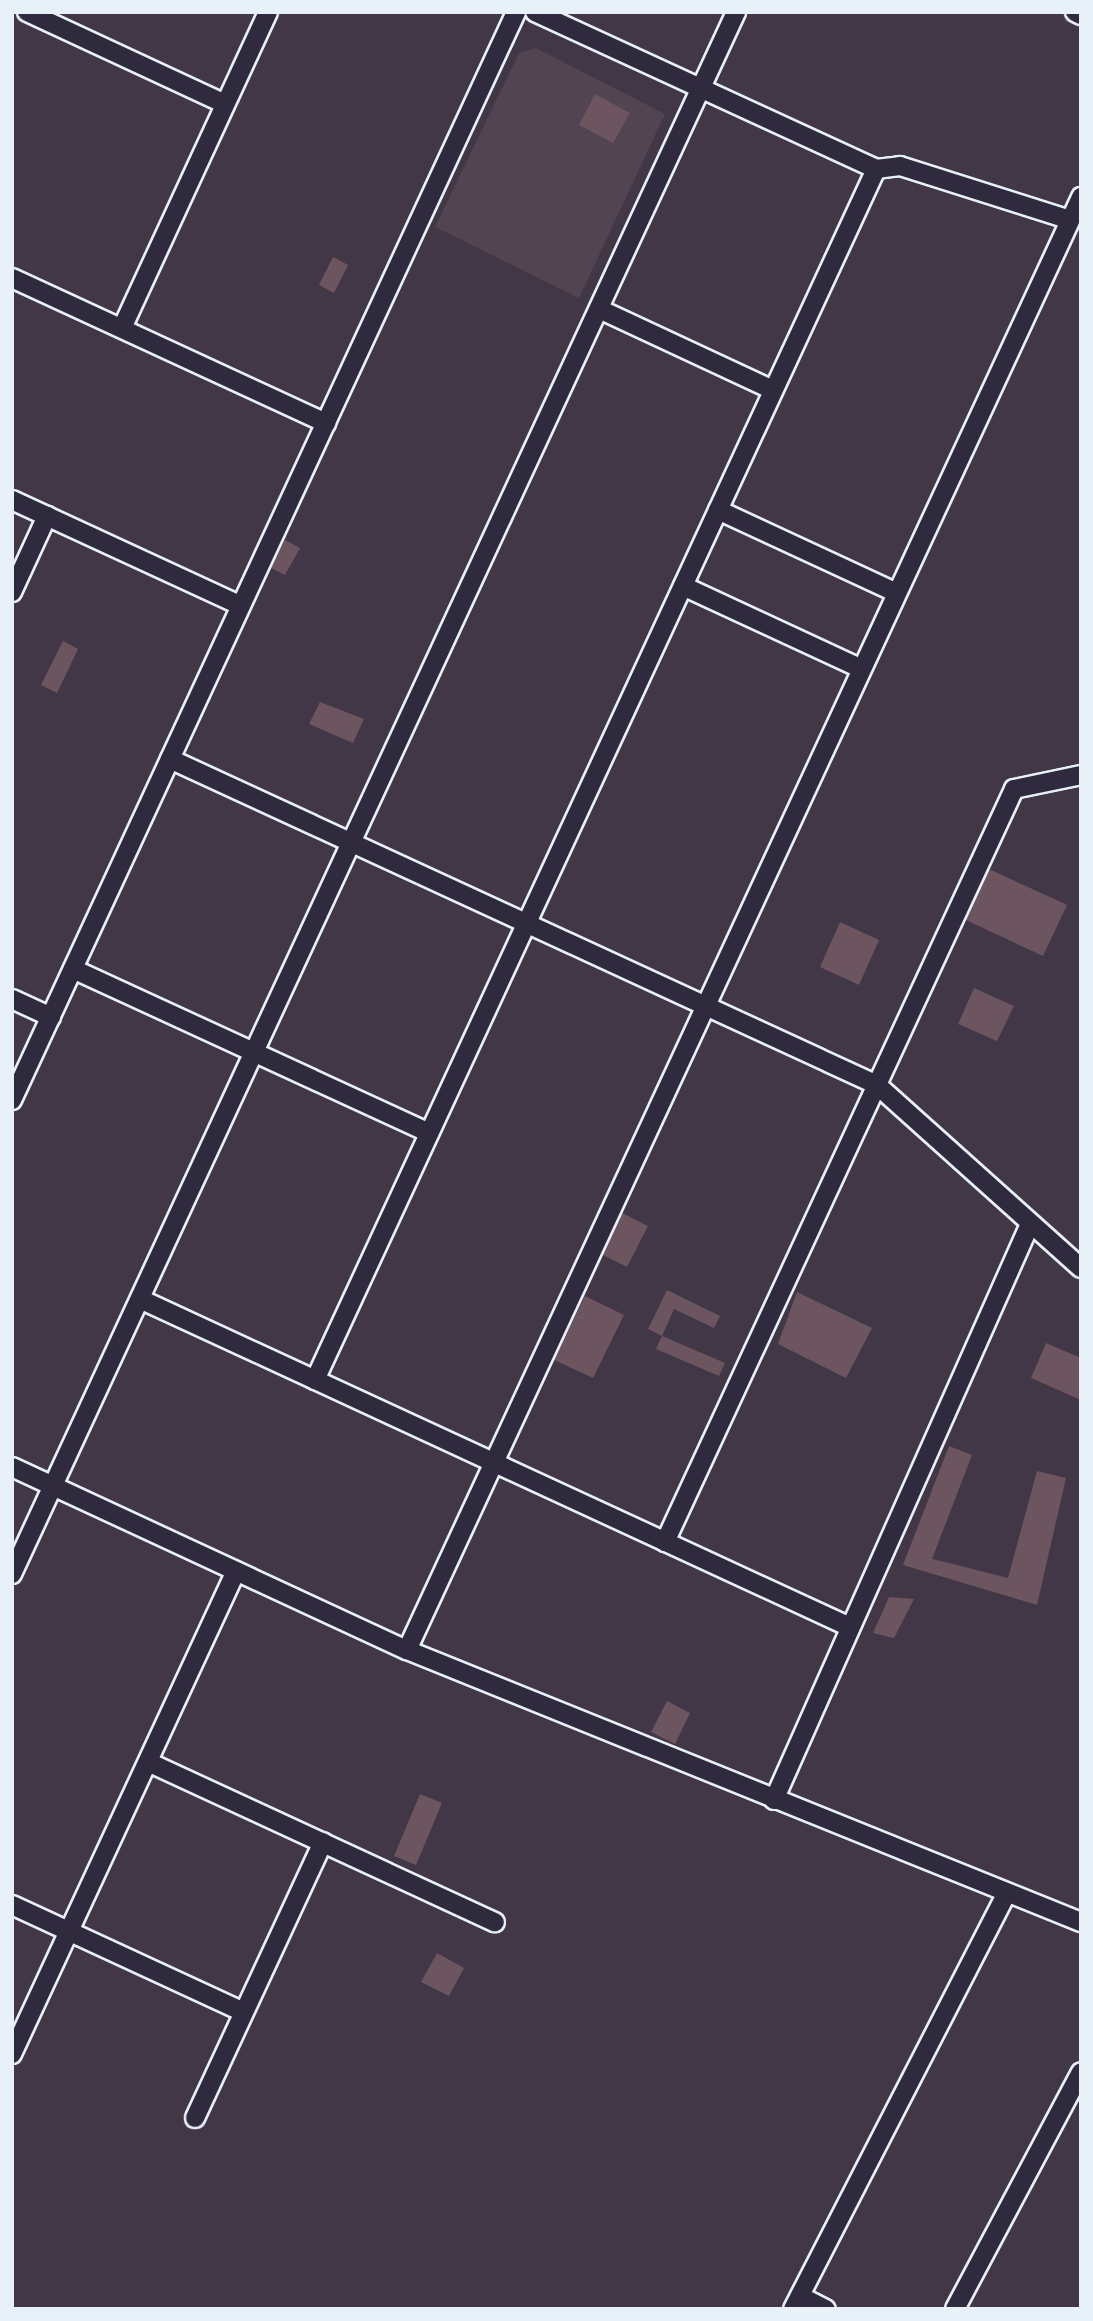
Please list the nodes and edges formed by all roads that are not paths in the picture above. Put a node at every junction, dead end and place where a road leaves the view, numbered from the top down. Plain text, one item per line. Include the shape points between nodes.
1 (27, 12) edge
2 (268, 12) edge
3 (516, 12) edge
4 (535, 12) edge
5 (736, 12) edge
6 (1076, 12) edge
7 (1081, 15) edge
8 (701, 89) junction
9 (226, 104) junction
10 (876, 169) junction
11 (1081, 197) edge
12 (1070, 220) junction
13 (12, 278) edge
14 (599, 309) junction
15 (122, 328) junction
16 (773, 390) junction
17 (326, 423) junction
18 (12, 500) edge
19 (718, 510) junction
20 (47, 516) junction
21 (682, 586) junction
22 (12, 592) edge
23 (897, 593) junction
24 (241, 606) junction
25 (862, 669) junction
26 (170, 759) junction
27 (1081, 775) edge
28 (352, 842) junction
29 (526, 923) junction
30 (73, 969) junction
31 (12, 999) edge
32 (705, 1006) junction
33 (51, 1017) junction
34 (254, 1053) junction
35 (877, 1085) junction
36 (12, 1100) edge
37 (429, 1133) junction
38 (1030, 1224) junction
39 (1081, 1268) edge
40 (140, 1299) junction
41 (314, 1380) junction
42 (494, 1462) junction
43 (12, 1467) edge
44 (53, 1486) junction
45 (665, 1542) junction
46 (236, 1571) junction
47 (12, 1574) edge
48 (850, 1627) junction
49 (407, 1650) junction
50 (148, 1762) junction
51 (774, 1800) junction
52 (323, 1842) junction
53 (1007, 1893) junction
54 (12, 1905) edge
55 (495, 1922) dead end
56 (1081, 1922) edge
57 (69, 1931) junction
58 (244, 2012) junction
59 (12, 2054) edge
60 (1081, 2072) edge
61 (195, 2118) dead end
62 (796, 2302) edge
63 (826, 2309) edge
64 (955, 2309) edge

1 - 9 street
2 - 9 street
3 - 17 street
4 - 8 street
5 - 8 street
6 - 7 street
8 - 10 street
8 - 14 street
9 - 15 street
10 - 12 street via 900,166
10 - 16 street
11 - 12 street
12 - 23 street
13 - 15 street
14 - 16 street
14 - 28 street
15 - 17 street
16 - 19 street
17 - 24 street
18 - 20 street
19 - 21 street
19 - 23 street
20 - 22 street
20 - 24 street
21 - 25 street
21 - 29 street
23 - 25 street
24 - 26 street
25 - 32 street
26 - 28 street
26 - 30 street
27 - 35 street via 1014,789
28 - 29 street
28 - 34 street
29 - 32 street
29 - 37 street
30 - 33 street
30 - 34 street
31 - 33 street
32 - 35 street
32 - 42 street
33 - 36 street
34 - 37 street
34 - 40 street
35 - 38 street
35 - 45 street
37 - 41 street
38 - 39 street
38 - 48 street
40 - 41 street
40 - 44 street
41 - 42 street
42 - 45 street
42 - 49 street
43 - 44 street
44 - 46 street
44 - 47 street
45 - 48 street
46 - 49 street
46 - 50 street
48 - 51 street
49 - 51 street
50 - 52 street
50 - 57 street
51 - 53 street
52 - 55 street
52 - 58 street
53 - 56 street
53 - 62 street
54 - 57 street
57 - 58 street
57 - 59 street
58 - 61 street
60 - 64 street
62 - 63 street

